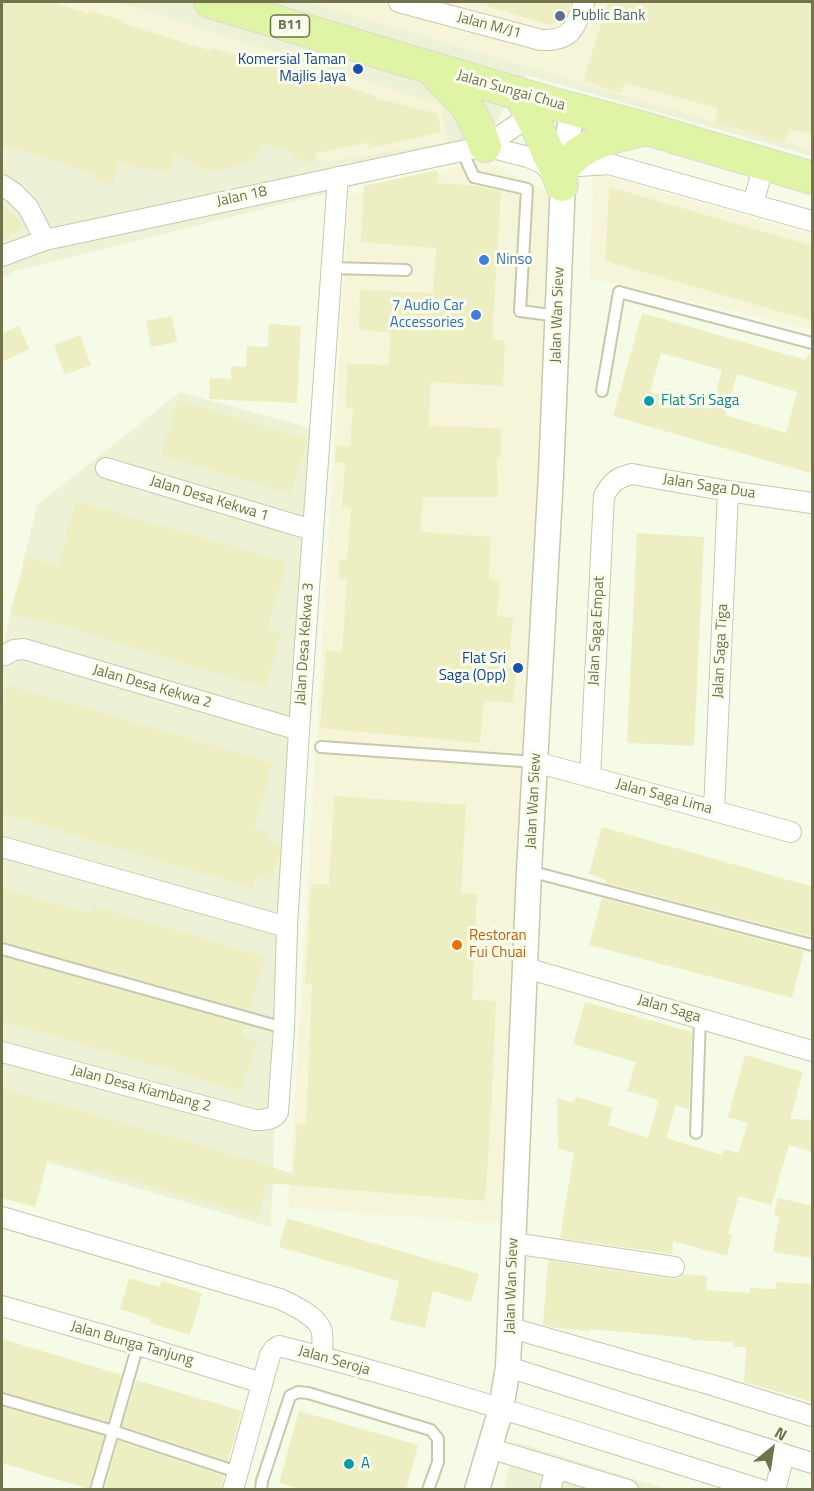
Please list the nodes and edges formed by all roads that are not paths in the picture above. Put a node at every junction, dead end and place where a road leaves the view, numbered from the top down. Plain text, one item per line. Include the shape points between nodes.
1 (210, 2) edge
2 (399, 2) edge
3 (584, 2) edge
4 (432, 68) junction
5 (543, 105) junction
6 (646, 129) junction
7 (473, 149) junction
8 (764, 164) junction
9 (563, 176) junction
10 (338, 177) junction
11 (813, 178) edge
12 (2, 185) edge
13 (753, 204) junction
14 (813, 221) edge
15 (45, 240) junction
16 (2, 256) edge
17 (331, 268) junction
18 (406, 270) dead end
19 (558, 316) junction
20 (813, 344) edge
21 (602, 391) dead end
22 (106, 468) dead end
23 (609, 487) joint
24 (728, 491) junction
25 (813, 503) edge
26 (312, 530) junction
27 (3, 662) edge
28 (299, 730) junction
29 (321, 747) dead end
30 (536, 762) junction
31 (590, 777) junction
32 (714, 810) junction
33 (791, 832) dead end
34 (2, 847) edge
35 (530, 871) junction
36 (287, 927) junction
37 (813, 945) edge
38 (2, 949) edge
39 (526, 968) junction
40 (699, 1018) junction
41 (284, 1028) junction
42 (813, 1051) edge
43 (2, 1052) edge
44 (278, 1112) joint
45 (696, 1133) dead end
46 (2, 1217) edge
47 (513, 1243) junction
48 (674, 1267) dead end
49 (2, 1306) edge
50 (511, 1328) junction
51 (138, 1345) junction
52 (322, 1357) junction
53 (508, 1367) junction
54 (262, 1383) junction
55 (2, 1399) edge
56 (501, 1409) junction
57 (813, 1416) edge
58 (113, 1431) junction
59 (489, 1448) junction
60 (784, 1455) junction
61 (813, 1463) edge
62 (556, 1468) junction
63 (235, 1481) edge
64 (96, 1490) edge
65 (261, 1490) edge
66 (428, 1490) edge
67 (477, 1490) edge
68 (550, 1490) edge
69 (628, 1490) edge
70 (762, 1490) edge
71 (775, 1490) edge

1 - 4 main road, Jalan Sungai Chua / B11
2 - 3 street, Jalan M/J1 via 541,40 569,33 576,26
4 - 5 main road, Jalan Sungai Chua / B11
4 - 7 main road via 469,110
5 - 6 main road, Jalan Sungai Chua / B11
5 - 7 street
5 - 9 main road via 555,166
6 - 8 main road, Jalan Sungai Chua / B11
6 - 9 main road via 604,139 572,156
7 - 9 street via 528,157
7 - 10 street, Jalan 18
7 - 19 lane via 474,177 526,189 520,311
8 - 11 main road, Jalan Sungai Chua / B11
8 - 13 street
9 - 13 street via 609,164
9 - 19 street, Jalan Wan Siew
10 - 15 street, Jalan 18
10 - 17 street, Jalan Desa Kekwa 3
12 - 15 street via 28,207
13 - 14 street
15 - 16 street, Jalan 18
17 - 18 lane
17 - 26 street, Jalan Desa Kekwa 3
19 - 30 street, Jalan Wan Siew
20 - 21 lane via 619,292
22 - 26 street, Jalan Desa Kekwa 1
23 - 24 street, Jalan Saga Dua via 618,478 632,474
23 - 31 street, Jalan Saga Empat via 604,496
24 - 25 street, Jalan Saga Dua
24 - 32 street, Jalan Saga Tiga
26 - 28 street, Jalan Desa Kekwa 3
27 - 28 street, Jalan Desa Kekwa 2 via 14,650 24,649
28 - 36 street, Jalan Desa Kekwa 3
29 - 30 lane
30 - 31 street, Jalan Saga Lima
30 - 35 street, Jalan Wan Siew
31 - 32 street, Jalan Saga Lima
32 - 33 street, Jalan Saga Lima
34 - 36 street
35 - 37 lane
35 - 39 street, Jalan Wan Siew
36 - 41 street, Jalan Desa Kekwa 3
38 - 41 lane
39 - 40 street, Jalan Saga
39 - 47 street, Jalan Wan Siew
40 - 42 street, Jalan Saga
40 - 45 lane
41 - 44 street, Jalan Desa Kekwa 3
43 - 44 street, Jalan Desa Kiambang 2 via 255,1120 265,1120
46 - 52 street via 280,1299 320,1325
47 - 48 street
47 - 50 street, Jalan Wan Siew
49 - 51 street, Jalan Bunga Tanjung
50 - 53 street, Jalan Wan Siew
50 - 57 street
51 - 54 street, Jalan Bunga Tanjung
51 - 58 lane
52 - 54 street, Jalan Seroja via 279,1346 270,1355
52 - 56 street, Jalan Seroja
53 - 56 street, Jalan Wan Siew
53 - 60 street
54 - 63 street, Jalan Seroja
55 - 58 lane
56 - 59 street, Jalan Wan Siew
56 - 70 street, Jalan Seroja
58 - 63 lane
58 - 64 lane
59 - 62 street
59 - 67 street, Jalan Wan Siew
60 - 61 street
60 - 71 street
62 - 68 street
62 - 69 street
65 - 66 lane via 290,1396 298,1392 431,1430 438,1438 438,1462

